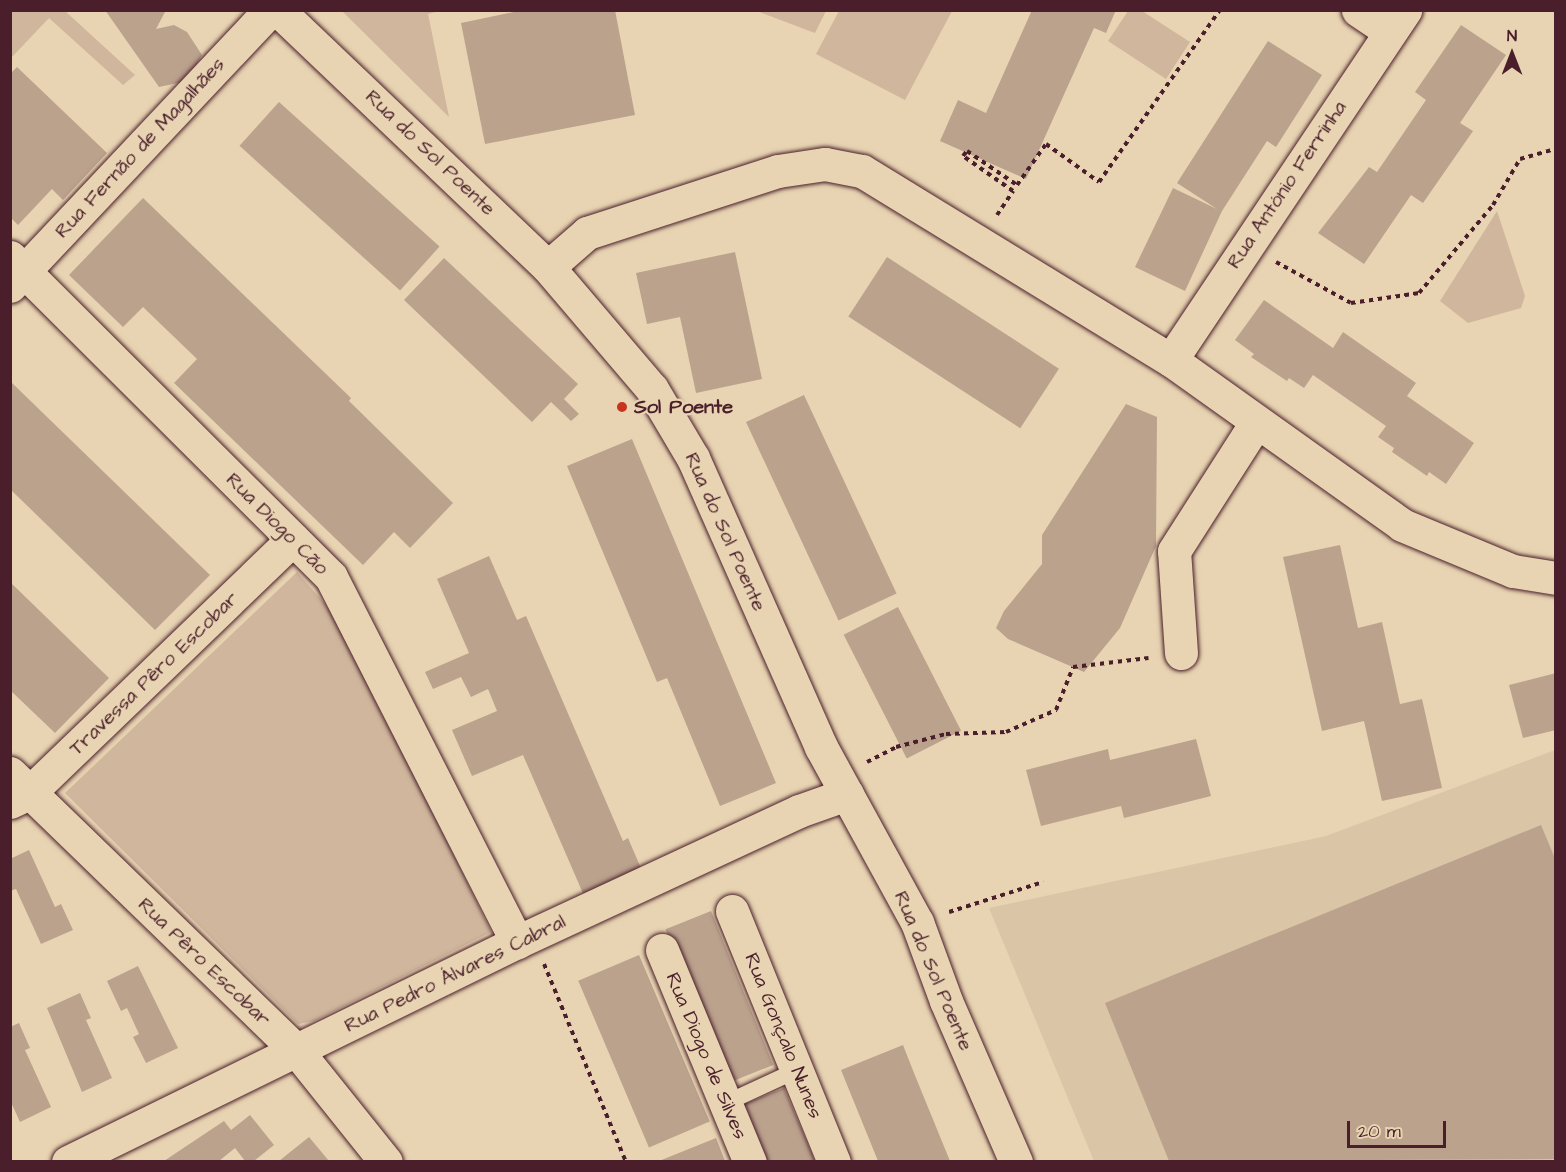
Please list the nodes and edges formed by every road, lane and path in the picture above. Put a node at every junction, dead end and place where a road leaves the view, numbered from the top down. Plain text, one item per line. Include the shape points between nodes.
1 (270, 10) edge
2 (278, 10) edge
3 (1220, 10) edge
4 (1358, 10) edge
5 (1397, 21) edge
6 (1556, 149) edge
7 (977, 242) junction
8 (1247, 245) junction
9 (548, 267) junction
10 (15, 271) edge
11 (1171, 360) junction
12 (1256, 423) junction
13 (293, 539) junction
14 (1556, 578) edge
15 (1181, 653) joint
16 (842, 785) junction
17 (17, 789) edge
18 (732, 911) dead end
19 (524, 939) junction
20 (662, 950) dead end
21 (297, 1051) junction
22 (797, 1070) junction
23 (726, 1103) junction
24 (68, 1161) edge
25 (386, 1161) edge
26 (626, 1161) edge
27 (750, 1161) edge
28 (834, 1161) edge
29 (1016, 1161) edge

1 - 10 street, Rua Fernão de Magalhães
2 - 9 street, Rua do Sol Poente
3 - 7 path via 1099,182 1046,144 1017,185 968,150 963,156 1013,191
4 - 5 street
5 - 8 street, Rua António Ferrinha
6 - 8 path via 1520,159 1493,205 1419,293 1351,303
7 - 9 street via 862,171 825,164 778,171 587,233
7 - 11 street
8 - 11 street, Rua António Ferrinha
9 - 16 street, Rua do Sol Poente via 652,389 693,458 821,747
10 - 13 street, Rua Diogo Cão
11 - 12 street
12 - 14 street via 1402,525 1513,571
12 - 15 street via 1174,551
13 - 17 street, Travessa Pêro Escobar
13 - 19 street, Rua Diogo Cão via 331,577
15 - 16 path via 1073,667 1056,710 1006,732 946,734 896,747
16 - 19 street, Rua Pedro Álvares Cabral via 799,811
16 - 29 street, Rua do Sol Poente via 917,922 946,1001
17 - 21 street, Rua Pêro Escobar
18 - 22 street, Rua Gonçalo Nunes
19 - 21 street, Rua Pedro Álvares Cabral
19 - 26 path
20 - 23 street, Rua Diogo de Silves
21 - 24 street, Rua Pedro Álvares Cabral
21 - 25 street, Rua Pêro Escobar
22 - 23 lane
22 - 28 street, Rua Gonçalo Nunes
23 - 27 street, Rua Diogo de Silves

